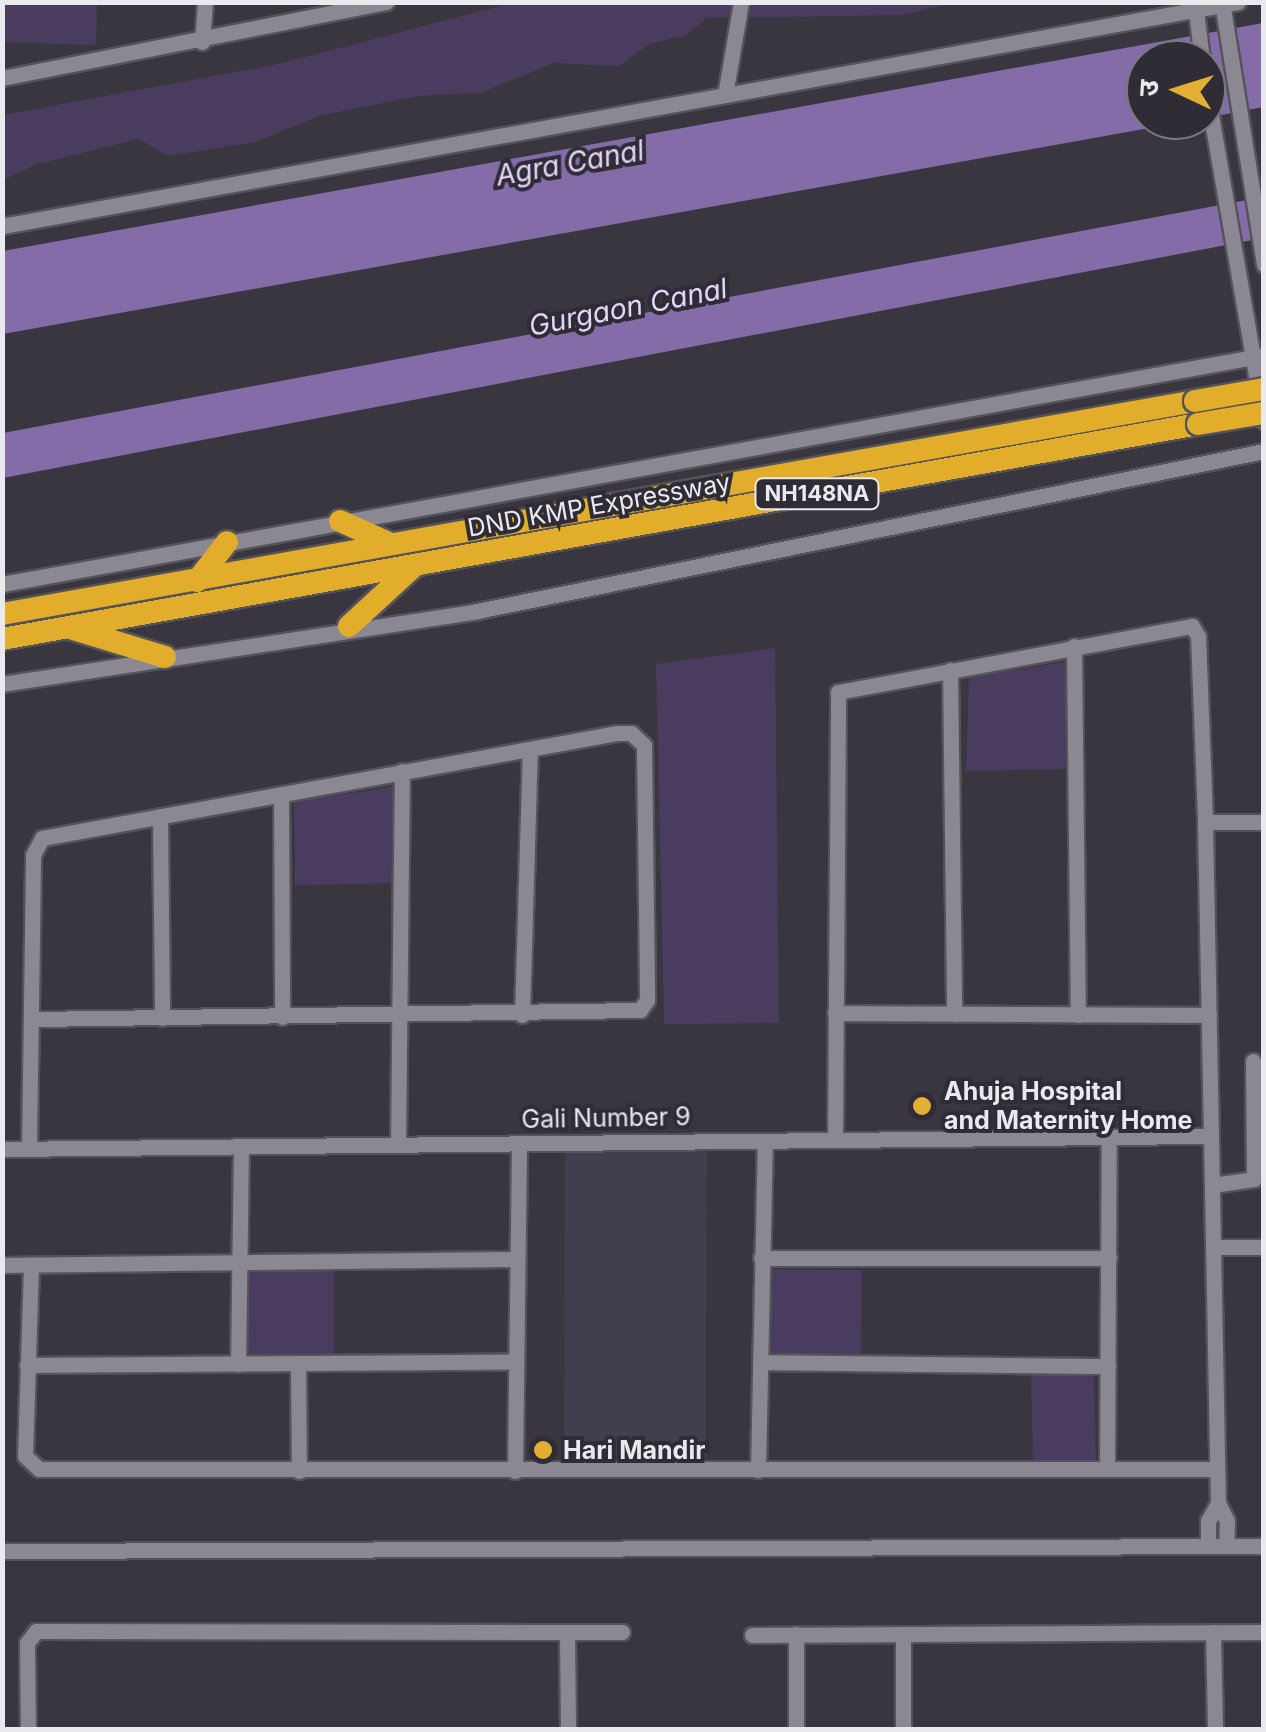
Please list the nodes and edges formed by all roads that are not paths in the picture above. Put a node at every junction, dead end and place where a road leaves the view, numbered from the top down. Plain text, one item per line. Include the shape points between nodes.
1 (205, 2) edge
2 (308, 2) edge
3 (387, 2) edge
4 (742, 2) edge
5 (1227, 4) edge
6 (1195, 14) edge
7 (306, 21) junction
8 (1199, 40) edge
9 (202, 42) junction
10 (2, 78) edge
11 (725, 96) junction
12 (1215, 140) edge
13 (2, 226) edge
14 (1262, 259) edge
15 (1257, 356) edge
16 (1264, 389) edge
17 (1264, 413) edge
18 (1264, 421) edge
19 (1264, 451) edge
20 (340, 522) junction
21 (226, 542) junction
22 (391, 544) junction
23 (425, 564) junction
24 (197, 581) junction
25 (2, 584) edge
26 (2, 614) edge
27 (349, 626) junction
28 (68, 628) junction
29 (2, 639) edge
30 (1074, 646) junction
31 (165, 657) junction
32 (950, 670) junction
33 (2, 684) edge
34 (530, 749) junction
35 (402, 771) junction
36 (281, 794) junction
37 (160, 816) junction
38 (1205, 822) junction
39 (1264, 822) edge
40 (522, 1014) junction
41 (836, 1014) junction
42 (954, 1014) junction
43 (1078, 1015) junction
44 (1209, 1015) junction
45 (399, 1016) junction
46 (282, 1017) junction
47 (162, 1018) junction
48 (33, 1019) junction
49 (1253, 1062) dead end
50 (1211, 1136) junction
51 (1110, 1137) junction
52 (835, 1140) junction
53 (765, 1141) junction
54 (518, 1144) junction
55 (398, 1145) junction
56 (242, 1147) junction
57 (2, 1149) edge
58 (29, 1149) junction
59 (1212, 1185) junction
60 (1213, 1247) junction
61 (1264, 1247) edge
62 (761, 1258) junction
63 (1109, 1258) junction
64 (517, 1260) junction
65 (240, 1263) junction
66 (2, 1265) edge
67 (32, 1266) junction
68 (516, 1362) junction
69 (760, 1362) junction
70 (238, 1364) junction
71 (298, 1364) junction
72 (27, 1365) junction
73 (1108, 1366) junction
74 (1108, 1469) junction
75 (1217, 1469) junction
76 (515, 1470) junction
77 (758, 1470) junction
78 (299, 1471) junction
79 (1218, 1503) junction
80 (1208, 1546) junction
81 (1226, 1546) junction
82 (1264, 1546) edge
83 (2, 1551) edge
84 (622, 1632) dead end
85 (1213, 1632) junction
86 (1264, 1632) edge
87 (567, 1633) junction
88 (796, 1634) junction
89 (903, 1634) junction
90 (752, 1635) dead end
91 (28, 1730) edge
92 (568, 1730) edge
93 (796, 1730) edge
94 (903, 1730) edge
95 (1216, 1730) edge

1 - 9 street
2 - 7 street
3 - 7 street
4 - 11 street
5 - 6 street
5 - 14 street
6 - 8 street
6 - 11 street
7 - 9 street
9 - 10 street
11 - 13 street
12 - 15 street
15 - 18 street
15 - 20 street
16 - 22 highway, DND KMP Expressway / NH148NA, bridge
17 - 23 highway, DND KMP Expressway / NH148NA, bridge
19 - 27 street via 496,607
20 - 21 street
20 - 22 highway
21 - 24 highway
21 - 25 street
22 - 24 highway, DND KMP Expressway / NH148NA
23 - 27 highway
23 - 28 highway, DND KMP Expressway / NH148NA
24 - 26 highway, DND KMP Expressway / NH148NA
27 - 31 street
28 - 29 highway, DND KMP Expressway / NH148NA
28 - 31 highway
30 - 32 street
30 - 38 street via 1195,628
30 - 43 street
31 - 33 street
32 - 41 street via 844,690 835,698
32 - 42 street
34 - 35 street
34 - 40 street
34 - 40 street via 616,733 631,733 644,745 646,1000 633,1013
35 - 36 street
35 - 45 street
36 - 37 street
36 - 46 street
37 - 47 street
37 - 48 street via 55,832 36,844
38 - 39 street
38 - 44 street
40 - 45 street
41 - 42 street
41 - 52 street
42 - 43 street
43 - 44 street
44 - 50 street
45 - 46 street
45 - 55 street
46 - 47 street
47 - 48 street
48 - 58 street
49 - 59 street via 1254,1179
50 - 51 street, Gali Number 9
50 - 59 street
51 - 52 street, Gali Number 9
51 - 63 street
52 - 53 street, Gali Number 9
53 - 54 street, Gali Number 9
53 - 62 street
54 - 55 street, Gali Number 9
54 - 64 street
55 - 56 street, Gali Number 9
56 - 58 street, Gali Number 9
56 - 65 street
57 - 58 street, Gali Number 9
59 - 60 street
60 - 61 street
60 - 75 street
62 - 63 street
62 - 69 street
63 - 73 street
64 - 65 street
64 - 68 street
65 - 67 street
65 - 70 street
66 - 67 street
67 - 72 street
68 - 71 street
68 - 76 street
69 - 73 street
69 - 77 street
70 - 71 street
70 - 72 street
71 - 78 street
72 - 78 street via 25,1456 31,1467
73 - 74 street
74 - 75 street
74 - 77 street
75 - 79 street
76 - 77 street
76 - 78 street
79 - 80 street via 1208,1521
79 - 81 street via 1227,1522
80 - 81 street
80 - 83 street
81 - 82 street
84 - 87 street
85 - 86 street
85 - 89 street
85 - 95 street
87 - 91 street via 36,1632 27,1643
87 - 92 street
88 - 89 street
88 - 90 street
88 - 93 street
89 - 94 street

